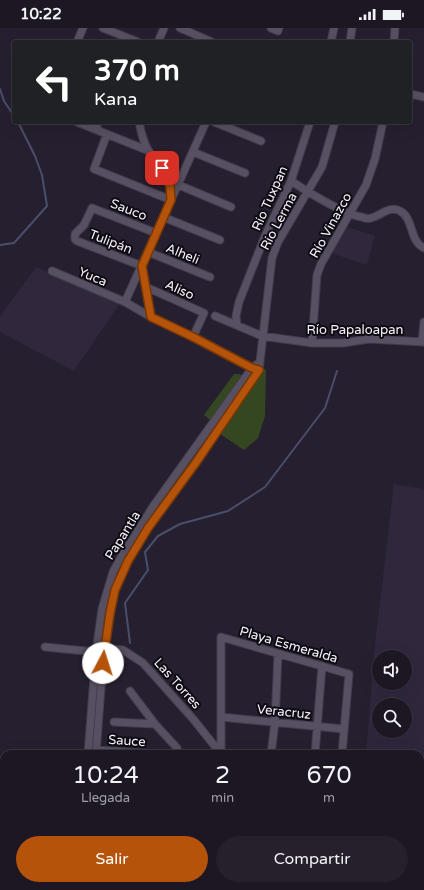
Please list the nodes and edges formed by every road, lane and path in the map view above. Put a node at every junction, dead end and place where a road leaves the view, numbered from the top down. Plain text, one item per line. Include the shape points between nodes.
1 (83, 28) edge
2 (103, 28) edge
3 (164, 28) edge
4 (180, 28) edge
5 (334, 28) edge
6 (352, 28) edge
7 (395, 28) edge
8 (78, 40) edge
9 (133, 40) edge
10 (159, 40) edge
11 (207, 40) edge
12 (331, 40) edge
13 (350, 40) edge
14 (394, 40) edge
15 (412, 94) edge
16 (424, 97) edge
17 (82, 124) edge
18 (97, 124) edge
19 (140, 124) edge
20 (205, 124) edge
21 (219, 124) edge
22 (309, 124) edge
23 (334, 124) edge
24 (383, 124) edge
25 (97, 130) junction
26 (107, 134) junction
27 (261, 141) dead end
28 (149, 151) junction
29 (193, 152) junction
30 (246, 173) dead end
31 (168, 181) junction
32 (291, 181) junction
33 (178, 185) junction
34 (308, 191) junction
35 (171, 200) junction
36 (231, 207) dead end
37 (350, 214) junction
38 (164, 217) junction
39 (156, 233) junction
40 (74, 236) joint
41 (265, 236) junction
42 (220, 240) dead end
43 (278, 242) junction
44 (424, 248) edge
45 (148, 252) junction
46 (142, 266) junction
47 (52, 271) dead end
48 (210, 277) dead end
49 (146, 287) junction
50 (125, 302) junction
51 (215, 316) dead end
52 (151, 317) junction
53 (424, 322) edge
54 (237, 325) junction
55 (262, 336) junction
56 (193, 337) junction
57 (423, 342) edge
58 (312, 343) junction
59 (255, 369) junction
60 (145, 526) junction
61 (116, 566) junction
62 (123, 570) junction
63 (45, 647) dead end
64 (104, 648) junction
65 (96, 652) junction
66 (278, 654) junction
67 (322, 666) junction
68 (130, 691) dead end
69 (221, 717) junction
70 (114, 722) dead end
71 (275, 722) junction
72 (155, 724) junction
73 (318, 726) junction
74 (344, 729) junction
75 (88, 750) edge
76 (96, 750) edge
77 (177, 750) edge
78 (218, 750) edge
79 (221, 750) edge
80 (272, 750) edge
81 (315, 750) edge
82 (342, 750) edge

1 - 8 street
2 - 9 street
3 - 10 street
4 - 11 street
5 - 12 street
6 - 13 street
7 - 14 street
15 - 16 street
17 - 25 street
18 - 25 street
19 - 28 street
20 - 29 street
21 - 27 street
22 - 32 street, Río Tuxpan
23 - 34 street, Río Lerma via 322,167
24 - 37 street, Río Vinazco via 366,185
25 - 26 street
26 - 28 street
26 - 35 street via 94,169
28 - 31 street
29 - 30 street
29 - 33 street
31 - 33 street
31 - 35 street via 172,193
32 - 34 street
32 - 41 street, Río Tuxpan
33 - 35 street
33 - 36 street
34 - 37 street
34 - 43 street, Río Lerma
35 - 38 street
37 - 44 street via 370,218 389,209 398,210 406,215 416,240
37 - 58 street, Río Vinazco via 321,264 317,276
38 - 39 street
38 - 42 street
39 - 40 street, Sauco via 92,208 84,225
39 - 45 street
40 - 46 street, Tulipán via 77,241
41 - 43 street
41 - 54 street, Río Tuxpan via 239,302
43 - 55 street, Río Lerma via 272,258
45 - 46 street
45 - 48 street, Alheli
46 - 49 street
46 - 50 street
47 - 50 street, Yuca
49 - 52 street
49 - 56 street, Aliso via 204,313
50 - 52 street, Yuca
51 - 54 street
52 - 56 street, Yuca
53 - 57 street
54 - 55 street
55 - 58 street, Río Papaloapan
55 - 59 street, Papantla via 260,362
56 - 59 street, Yuca
57 - 58 street, Río Papaloapan via 369,339 343,343
59 - 60 street, Papantla via 154,504
60 - 61 street, Papantla
60 - 62 street, Papantla
61 - 62 street
61 - 65 street, Papantla via 102,609
62 - 64 street, Papantla via 115,590
63 - 65 street
64 - 76 street, Papantla
64 - 78 street, Las Torres via 123,650 143,663
65 - 75 street, Papantla
66 - 67 street, Playa Esmeralda
66 - 69 street, Playa Esmeralda via 221,637
66 - 71 street
67 - 73 street
67 - 74 street, Playa Esmeralda via 349,674
68 - 72 street
69 - 71 street, Veracruz
69 - 79 street
70 - 72 street
71 - 73 street, Veracruz
71 - 80 street
72 - 77 street
73 - 74 street, Veracruz
73 - 81 street
74 - 82 street

